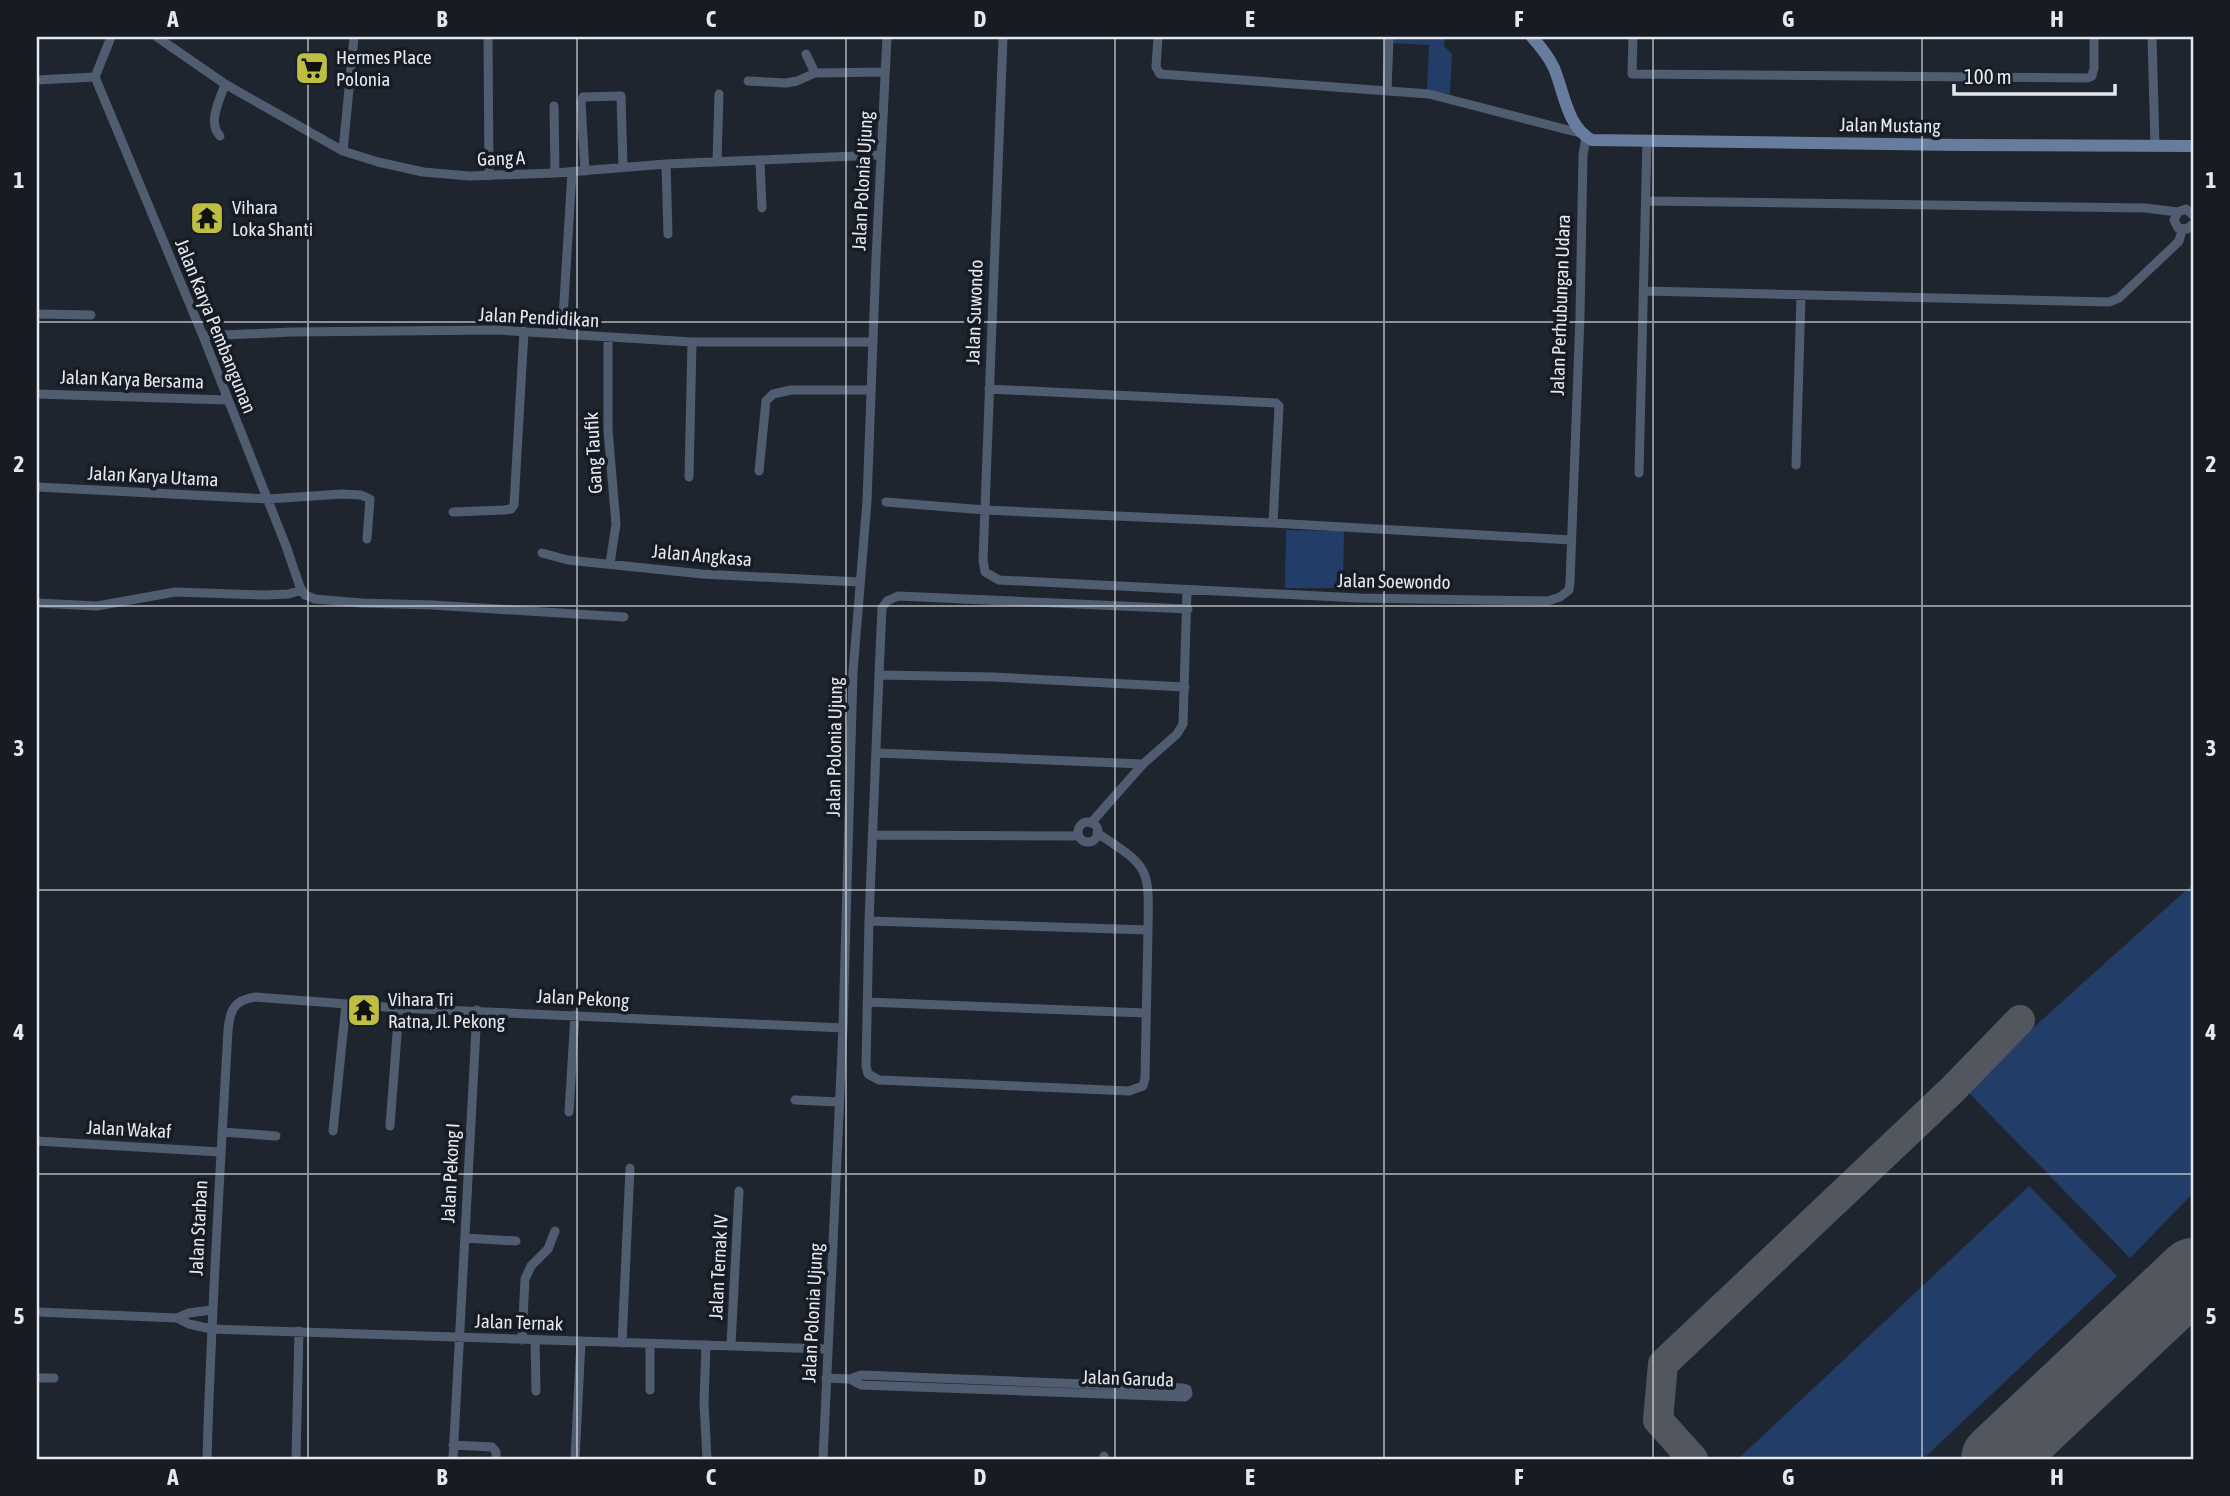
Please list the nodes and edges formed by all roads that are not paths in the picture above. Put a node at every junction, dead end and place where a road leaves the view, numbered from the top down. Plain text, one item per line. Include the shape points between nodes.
1 (111, 37) edge
2 (157, 37) edge
3 (354, 37) edge
4 (488, 37) edge
5 (887, 37) edge
6 (1003, 37) edge
7 (1158, 37) edge
8 (1389, 37) edge
9 (1532, 37) edge
10 (1633, 37) edge
11 (2094, 37) edge
12 (2152, 37) edge
13 (806, 54) dead end
14 (885, 72) junction
15 (815, 73) junction
16 (95, 77) junction
17 (37, 80) edge
18 (748, 81) dead end
19 (225, 84) junction
20 (1387, 90) junction
21 (719, 94) dead end
22 (554, 106) dead end
23 (1583, 135) junction
24 (220, 136) dead end
25 (1647, 140) junction
26 (2155, 146) junction
27 (2193, 146) edge
28 (343, 151) junction
29 (880, 155) junction
30 (717, 161) junction
31 (760, 161) junction
32 (666, 164) junction
33 (623, 166) junction
34 (572, 172) junction
35 (585, 172) junction
36 (555, 173) junction
37 (489, 176) junction
38 (1647, 201) junction
39 (762, 208) dead end
40 (2178, 212) junction
41 (2193, 215) edge
42 (2193, 224) edge
43 (2182, 230) junction
44 (668, 234) dead end
45 (1644, 291) junction
46 (1801, 296) junction
47 (37, 314) edge
48 (91, 315) dead end
49 (524, 331) junction
50 (562, 334) junction
51 (203, 336) junction
52 (608, 338) junction
53 (692, 342) junction
54 (873, 342) junction
55 (989, 389) junction
56 (871, 390) junction
57 (37, 394) edge
58 (227, 400) junction
59 (1796, 465) dead end
60 (759, 471) dead end
61 (1639, 473) dead end
62 (689, 477) dead end
63 (37, 488) edge
64 (268, 499) junction
65 (886, 502) dead end
66 (985, 510) junction
67 (453, 512) dead end
68 (1273, 523) junction
69 (368, 539) dead end
70 (1571, 540) junction
71 (542, 553) dead end
72 (610, 564) junction
73 (999, 580) joint
74 (860, 582) junction
75 (301, 590) junction
76 (1187, 590) junction
77 (1569, 590) joint
78 (37, 603) edge
79 (1188, 609) junction
80 (624, 617) dead end
81 (878, 675) junction
82 (1185, 687) junction
83 (877, 753) junction
84 (1143, 764) junction
85 (1091, 823) junction
86 (1097, 834) junction
87 (872, 835) junction
88 (1079, 836) junction
89 (869, 921) junction
90 (1148, 930) junction
91 (238, 1002) joint
92 (867, 1002) junction
93 (346, 1004) junction
94 (400, 1008) junction
95 (477, 1010) junction
96 (1145, 1013) junction
97 (575, 1015) junction
98 (843, 1028) junction
99 (795, 1100) dead end
100 (839, 1102) junction
101 (569, 1112) dead end
102 (390, 1126) dead end
103 (333, 1131) dead end
104 (222, 1132) junction
105 (276, 1136) dead end
106 (37, 1141) edge
107 (220, 1152) junction
108 (630, 1168) dead end
109 (739, 1191) dead end
110 (555, 1231) dead end
111 (465, 1238) junction
112 (516, 1241) dead end
113 (211, 1310) junction
114 (37, 1311) edge
115 (177, 1318) junction
116 (211, 1329) junction
117 (299, 1331) junction
118 (460, 1338) junction
119 (522, 1340) junction
120 (536, 1340) junction
121 (581, 1341) junction
122 (622, 1343) junction
123 (650, 1344) junction
124 (706, 1345) junction
125 (731, 1345) junction
126 (827, 1349) junction
127 (37, 1378) edge
128 (54, 1378) dead end
129 (826, 1378) junction
130 (650, 1390) dead end
131 (1104, 1390) junction
132 (536, 1391) dead end
133 (453, 1445) junction
134 (207, 1459) edge
135 (296, 1459) edge
136 (453, 1459) edge
137 (496, 1459) edge
138 (575, 1459) edge
139 (706, 1459) edge
140 (823, 1459) edge

1 - 16 street
2 - 19 street, Gang A
3 - 28 street
4 - 37 street
5 - 14 street, Jalan Polonia Ujung
6 - 55 street, Jalan Suwondo
7 - 20 street via 1156,67 1160,74
8 - 20 street
9 - 23 main road, Jalan Perhubungan Udara via 1553,65 1574,124
10 - 11 street via 1632,74 2088,78 2094,68
12 - 26 street
13 - 15 street
14 - 15 street
14 - 29 street, Jalan Polonia Ujung
15 - 18 street via 792,82
16 - 17 street
16 - 51 street, Jalan Karya Pembangunan
19 - 24 street via 213,121
19 - 28 street, Gang A
20 - 23 street via 1429,94
21 - 30 street
22 - 36 street
23 - 25 main road, Jalan Mustang via 1599,141
23 - 70 street, Jalan Perhubungan Udara
25 - 26 main road, Jalan Mustang
25 - 38 street
26 - 27 main road, Jalan Mustang
28 - 37 street, Gang A via 402,169
29 - 31 street, Gang A
29 - 54 street, Jalan Polonia Ujung
30 - 31 street, Gang A
30 - 32 street, Gang A
31 - 39 street
32 - 33 street, Gang A
32 - 44 street
33 - 35 street, Gang A
33 - 35 street via 621,96 583,97
34 - 35 street, Gang A
34 - 36 street, Gang A
34 - 50 street
36 - 37 street, Gang A
38 - 40 street
38 - 45 street
40 - 41 street via 2186,209
40 - 43 street via 2174,220
42 - 43 street
43 - 46 street via 2175,246 2109,302
45 - 46 street
45 - 61 street
46 - 59 street
47 - 48 street
49 - 50 street, Jalan Pendidikan
49 - 51 street, Jalan Pendidikan
49 - 67 street via 514,505 508,510
50 - 52 street, Jalan Pendidikan
51 - 58 street, Jalan Karya Pembangunan
52 - 53 street, Jalan Pendidikan
52 - 72 street, Gang Taufik via 608,430 616,524
53 - 54 street, Jalan Pendidikan
53 - 62 street
54 - 56 street, Jalan Polonia Ujung
55 - 66 street, Jalan Suwondo
55 - 68 street via 1276,403
56 - 60 street via 772,394 764,412
56 - 74 street, Jalan Polonia Ujung
57 - 58 street, Jalan Karya Bersama
58 - 64 street, Jalan Karya Pembangunan
63 - 64 street, Jalan Karya Utama
64 - 69 street via 342,494 368,497
64 - 75 street, Jalan Karya Pembangunan
65 - 66 street
66 - 68 street
66 - 73 street, Jalan Suwondo via 983,567 988,576
68 - 70 street
70 - 77 street, Jalan Perhubungan Udara
71 - 72 street, Jalan Angkasa
72 - 74 street, Jalan Angkasa
73 - 76 street, Jalan Soewondo
74 - 98 street, Jalan Polonia Ujung via 853,672
75 - 78 street via 265,595 175,592 97,606
75 - 80 street via 315,599
76 - 77 street, Jalan Soewondo via 1548,601
76 - 79 street
79 - 81 street via 898,596 882,608
79 - 82 street
81 - 82 street
81 - 83 street
82 - 84 street via 1181,729
83 - 84 street
83 - 87 street
84 - 85 street
85 - 86 street
85 - 88 street via 1079,828
86 - 88 street via 1089,842
86 - 90 street via 1145,872
87 - 88 street
87 - 89 street
89 - 90 street
89 - 92 street
90 - 96 street
91 - 93 street, Jalan Pekong via 255,998
91 - 104 street, Jalan Starban via 230,1011
92 - 96 street
92 - 96 street via 866,1070 875,1079 1129,1091 1144,1083
93 - 94 street, Jalan Pekong
93 - 103 street
94 - 95 street, Jalan Pekong
94 - 102 street
95 - 97 street, Jalan Pekong
95 - 111 street, Jalan Pekong I
97 - 98 street, Jalan Pekong
97 - 101 street
98 - 100 street, Jalan Polonia Ujung
99 - 100 street
100 - 126 street, Jalan Polonia Ujung
104 - 105 street
104 - 107 street, Jalan Starban
106 - 107 street, Jalan Wakaf
107 - 113 street, Jalan Starban
108 - 122 street
109 - 125 street, Jalan Ternak IV
110 - 119 street via 548,1249 525,1279
111 - 112 street
111 - 118 street, Jalan Pekong I
113 - 115 street
113 - 116 street, Jalan Starban
114 - 115 street
115 - 116 street, Jalan Ternak
116 - 117 street, Jalan Ternak
116 - 134 street, Jalan Starban
117 - 118 street, Jalan Ternak
117 - 135 street
118 - 119 street, Jalan Ternak
118 - 133 street, Jalan Pekong I
119 - 120 street, Jalan Ternak
120 - 121 street, Jalan Ternak
120 - 132 street
121 - 122 street, Jalan Ternak
121 - 138 street
122 - 123 street, Jalan Ternak
123 - 124 street, Jalan Ternak
123 - 130 street
124 - 125 street, Jalan Ternak
124 - 139 street
125 - 126 street, Jalan Ternak
126 - 129 street, Jalan Polonia Ujung
127 - 128 street
129 - 131 street, Jalan Garuda
129 - 140 street, Jalan Polonia Ujung
131 - 131 street, Jalan Garuda via 1183,1388 1188,1392 1186,1397
133 - 136 street, Jalan Pekong I
133 - 137 street via 492,1447

